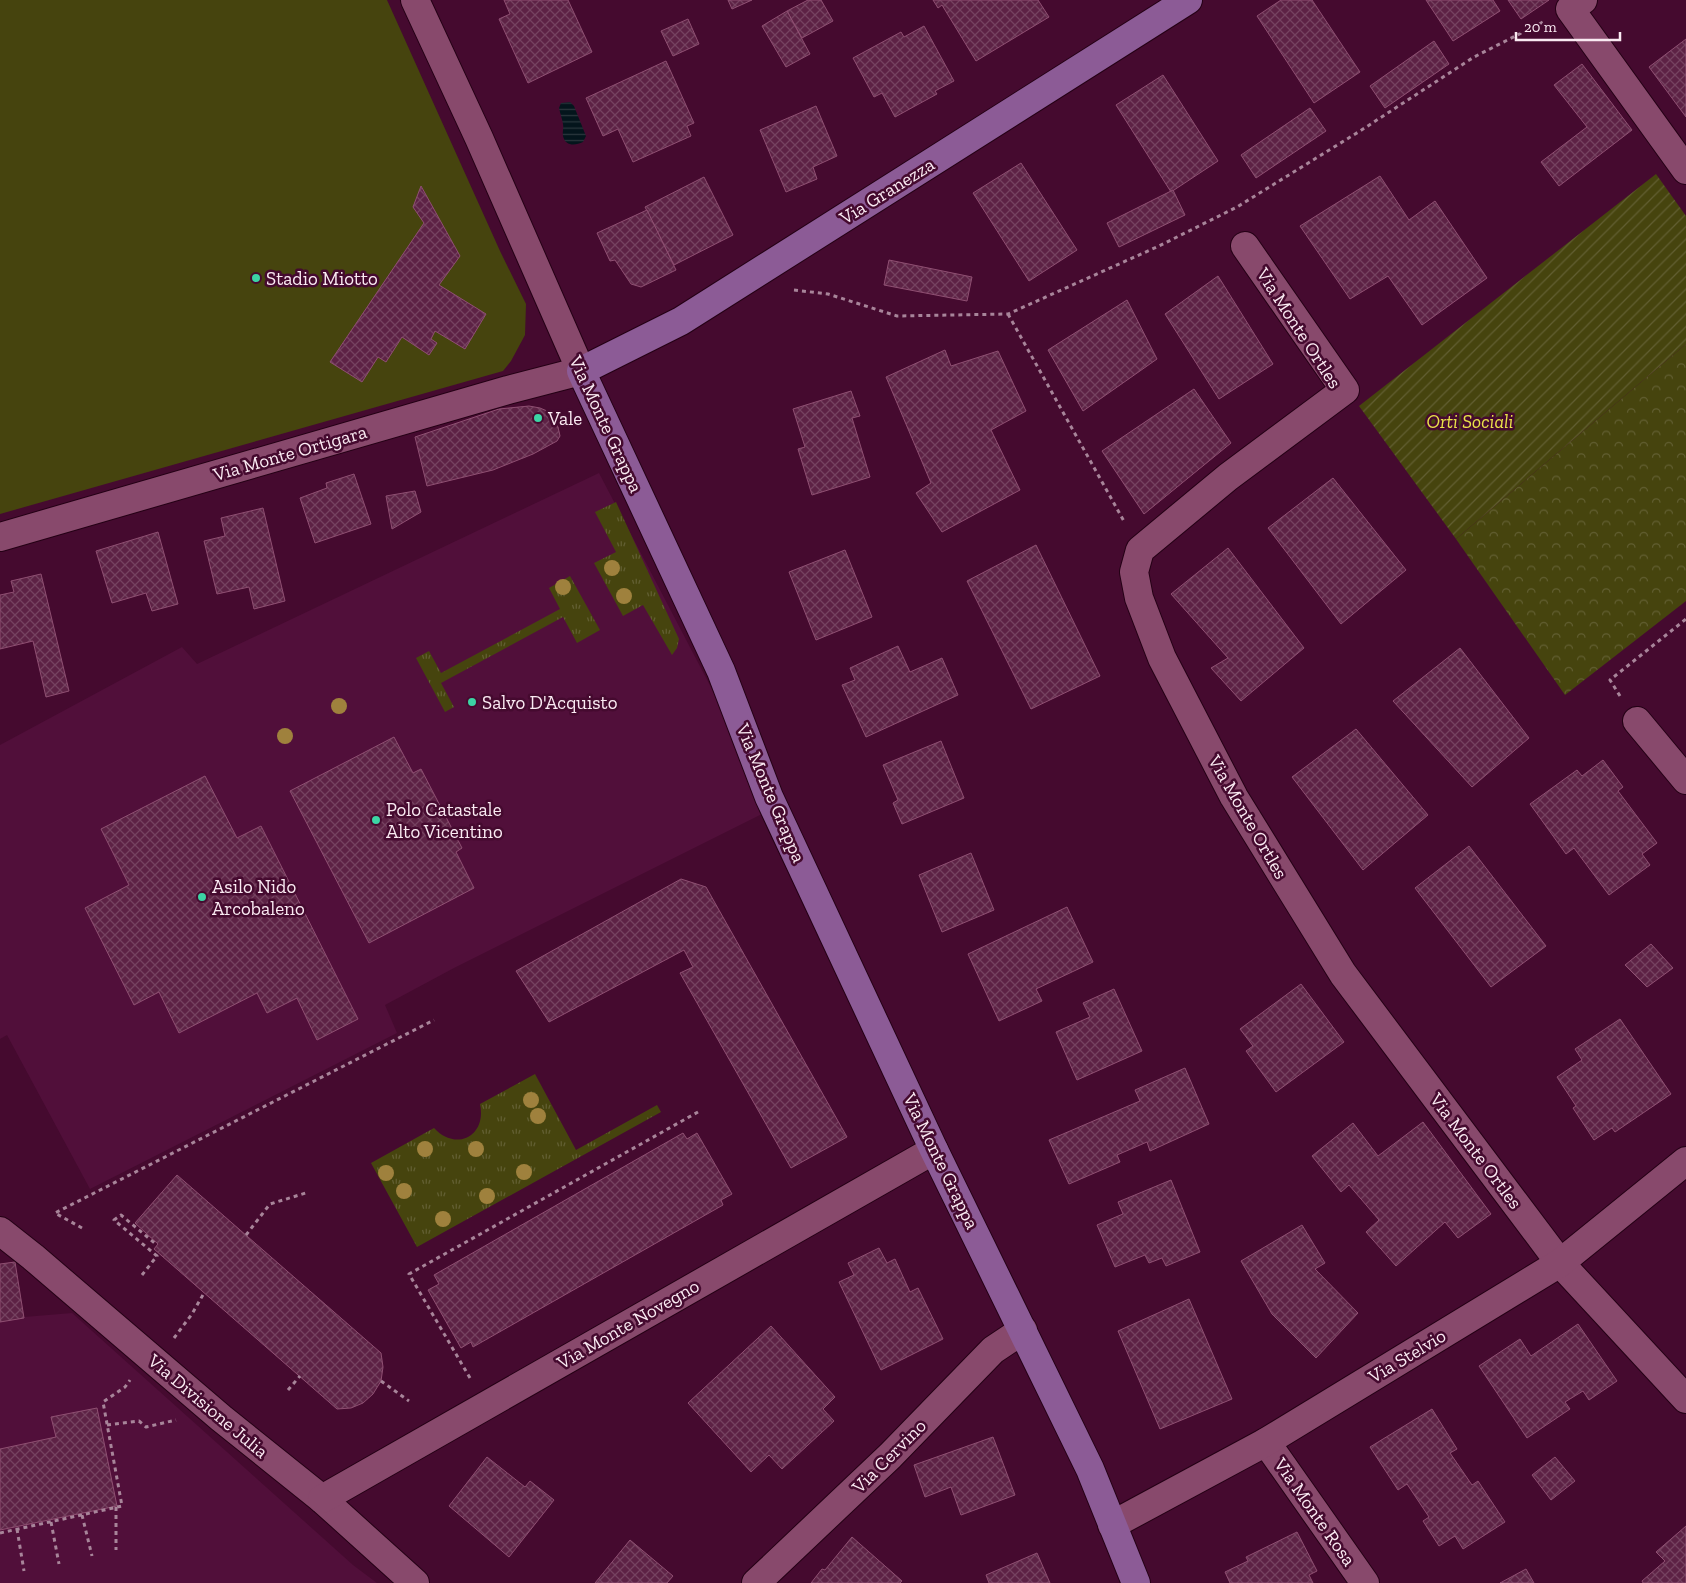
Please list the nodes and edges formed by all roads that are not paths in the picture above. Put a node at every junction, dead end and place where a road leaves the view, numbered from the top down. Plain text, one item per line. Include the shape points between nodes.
1 (415, 0) edge
2 (1188, 0) edge
3 (1577, 4) edge
4 (1686, 170) edge
5 (1245, 246) dead end
6 (581, 371) junction
7 (0, 537) edge
8 (1637, 721) road end
9 (1686, 780) edge
10 (934, 1150) junction
11 (1686, 1161) edge
12 (0, 1231) edge
13 (1560, 1264) junction
14 (1023, 1330) junction
15 (1686, 1398) edge
16 (1266, 1442) junction
17 (322, 1499) junction
18 (1112, 1525) junction
19 (415, 1583) edge
20 (756, 1583) edge
21 (1136, 1583) edge
22 (1365, 1583) edge

1 - 6 street, Via Monte Grappa
2 - 6 main road, Via Granezza via 681,321
3 - 4 street
5 - 13 street, Via Monte Ortles via 1345,390 1228,477 1140,550 1134,572 1139,598 1162,658 1234,797 1342,974
6 - 7 street, Via Monte Ortigara
6 - 10 main road, Via Monte Grappa via 721,671 769,797
8 - 9 street
10 - 14 main road, Via Monte Grappa
10 - 17 street, Via Monte Novegno
11 - 13 street, Via Stelvio
12 - 17 street, Via Divisione Julia via 159,1349 221,1418
13 - 15 street, Via Monte Ortles
13 - 16 street, Via Stelvio
14 - 18 main road, Via Monte Grappa via 1090,1469
14 - 20 street, Via Cervino via 993,1350 890,1456
16 - 18 street, Via Stelvio
16 - 22 street, Via Monte Rosa
17 - 19 street, Via Divisione Julia
18 - 21 main road, Via Monte Grappa

